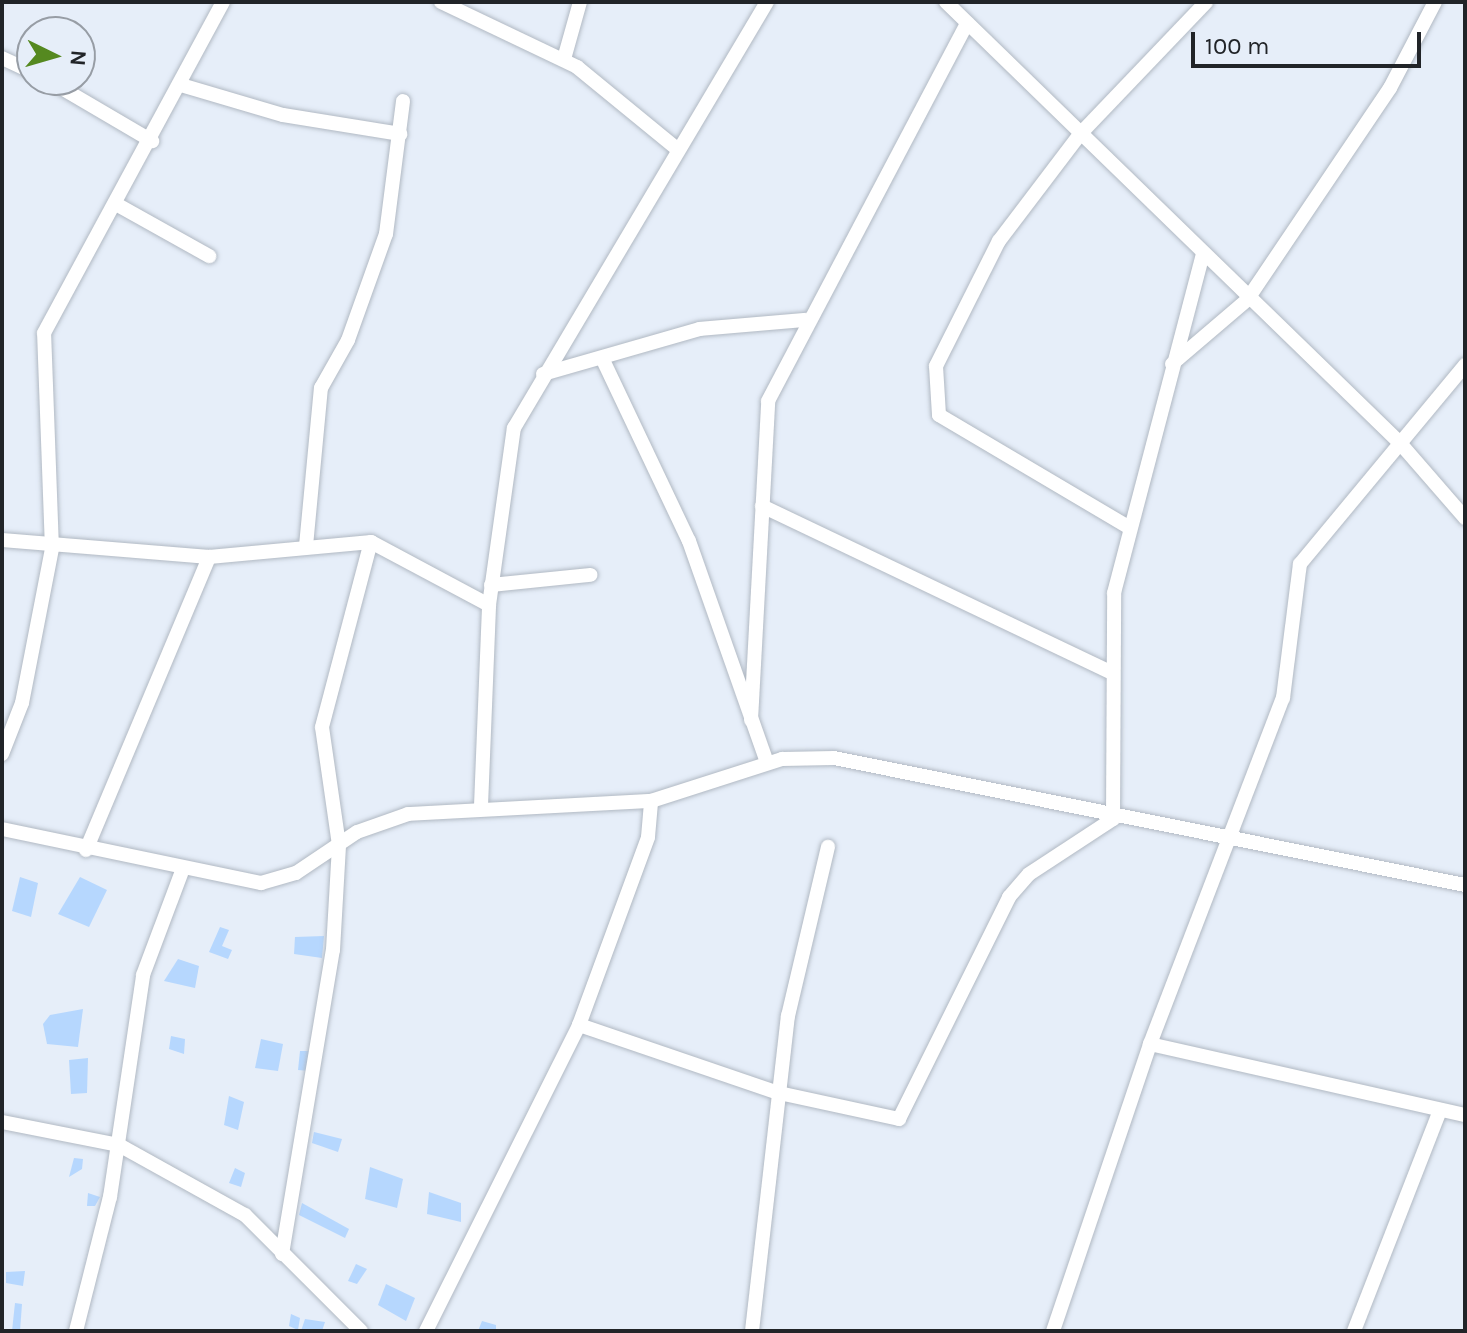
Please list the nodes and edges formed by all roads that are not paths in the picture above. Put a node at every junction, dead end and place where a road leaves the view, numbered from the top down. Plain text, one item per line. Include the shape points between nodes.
1 (223, 2) edge
2 (441, 2) edge
3 (580, 2) edge
4 (767, 2) edge
5 (946, 2) edge
6 (1206, 2) edge
7 (1435, 2) edge
8 (967, 23) junction
9 (564, 59) junction
10 (181, 85) junction
11 (75, 96) edge
12 (403, 101) dead end
13 (1081, 133) junction
14 (400, 134) junction
15 (152, 141) junction
16 (676, 148) junction
17 (116, 204) junction
18 (1203, 254) junction
19 (209, 256) dead end
20 (1247, 300) junction
21 (806, 320) junction
22 (603, 360) junction
23 (1465, 365) edge
24 (1169, 367) junction
25 (543, 374) junction
26 (1399, 442) junction
27 (762, 506) junction
28 (1465, 518) edge
29 (1130, 528) junction
30 (2, 540) edge
31 (371, 542) junction
32 (306, 546) junction
33 (52, 549) junction
34 (209, 557) junction
35 (590, 575) dead end
36 (491, 585) junction
37 (489, 605) junction
38 (1110, 672) junction
39 (751, 720) junction
40 (2, 754) edge
41 (767, 763) junction
42 (651, 801) junction
43 (481, 806) junction
44 (1113, 819) junction
45 (2, 829) edge
46 (1228, 840) junction
47 (339, 845) junction
48 (828, 847) dead end
49 (86, 850) junction
50 (182, 871) junction
51 (1465, 885) edge
52 (579, 1025) junction
53 (1150, 1044) junction
54 (779, 1093) junction
55 (1440, 1110) junction
56 (1465, 1115) edge
57 (2, 1122) edge
58 (119, 1145) junction
59 (282, 1254) junction
60 (76, 1331) edge
61 (361, 1331) edge
62 (426, 1331) edge
63 (752, 1331) edge
64 (1053, 1331) edge
65 (1354, 1331) edge

1 - 10 street
2 - 9 street
3 - 9 street
4 - 16 street
5 - 8 street
6 - 13 street
7 - 20 street via 1336,174
8 - 13 street
8 - 21 street
9 - 16 street
10 - 14 street via 283,115
10 - 15 street
11 - 15 street
12 - 14 street
13 - 18 street
13 - 29 street via 999,241 953,324 936,366 934,405
14 - 32 street via 386,234 348,340 321,388
15 - 17 street
16 - 25 street
17 - 19 street
17 - 33 street via 54,308 40,356
18 - 20 street
18 - 24 street
20 - 24 street
20 - 26 street
21 - 22 street via 700,329
21 - 27 street via 768,401
22 - 25 street
22 - 39 street via 689,541
23 - 26 street
24 - 29 street
25 - 36 street via 506,460
26 - 28 street
26 - 46 street via 1300,564 1283,698
27 - 38 street
27 - 39 street
29 - 38 street via 1114,593
30 - 33 street
31 - 32 street
31 - 37 street
31 - 47 street via 322,727
32 - 34 street
33 - 34 street
33 - 40 street via 22,703
34 - 49 street
35 - 36 street
36 - 37 street
37 - 43 street
38 - 44 street
39 - 41 street
41 - 42 street
41 - 44 street via 855,762
42 - 43 street
42 - 52 street via 648,837
43 - 47 street via 408,814
44 - 46 street
44 - 54 street via 1029,874 1009,897 899,1119
45 - 49 street
46 - 51 street via 1414,869
46 - 53 street
47 - 50 street via 296,873 261,883
47 - 59 street via 333,950
48 - 54 street via 799,949
49 - 50 street
50 - 58 street via 143,975
52 - 54 street
52 - 62 street
53 - 55 street
53 - 64 street
54 - 63 street
55 - 56 street
55 - 65 street
57 - 58 street
58 - 59 street via 245,1215
58 - 60 street
59 - 61 street

